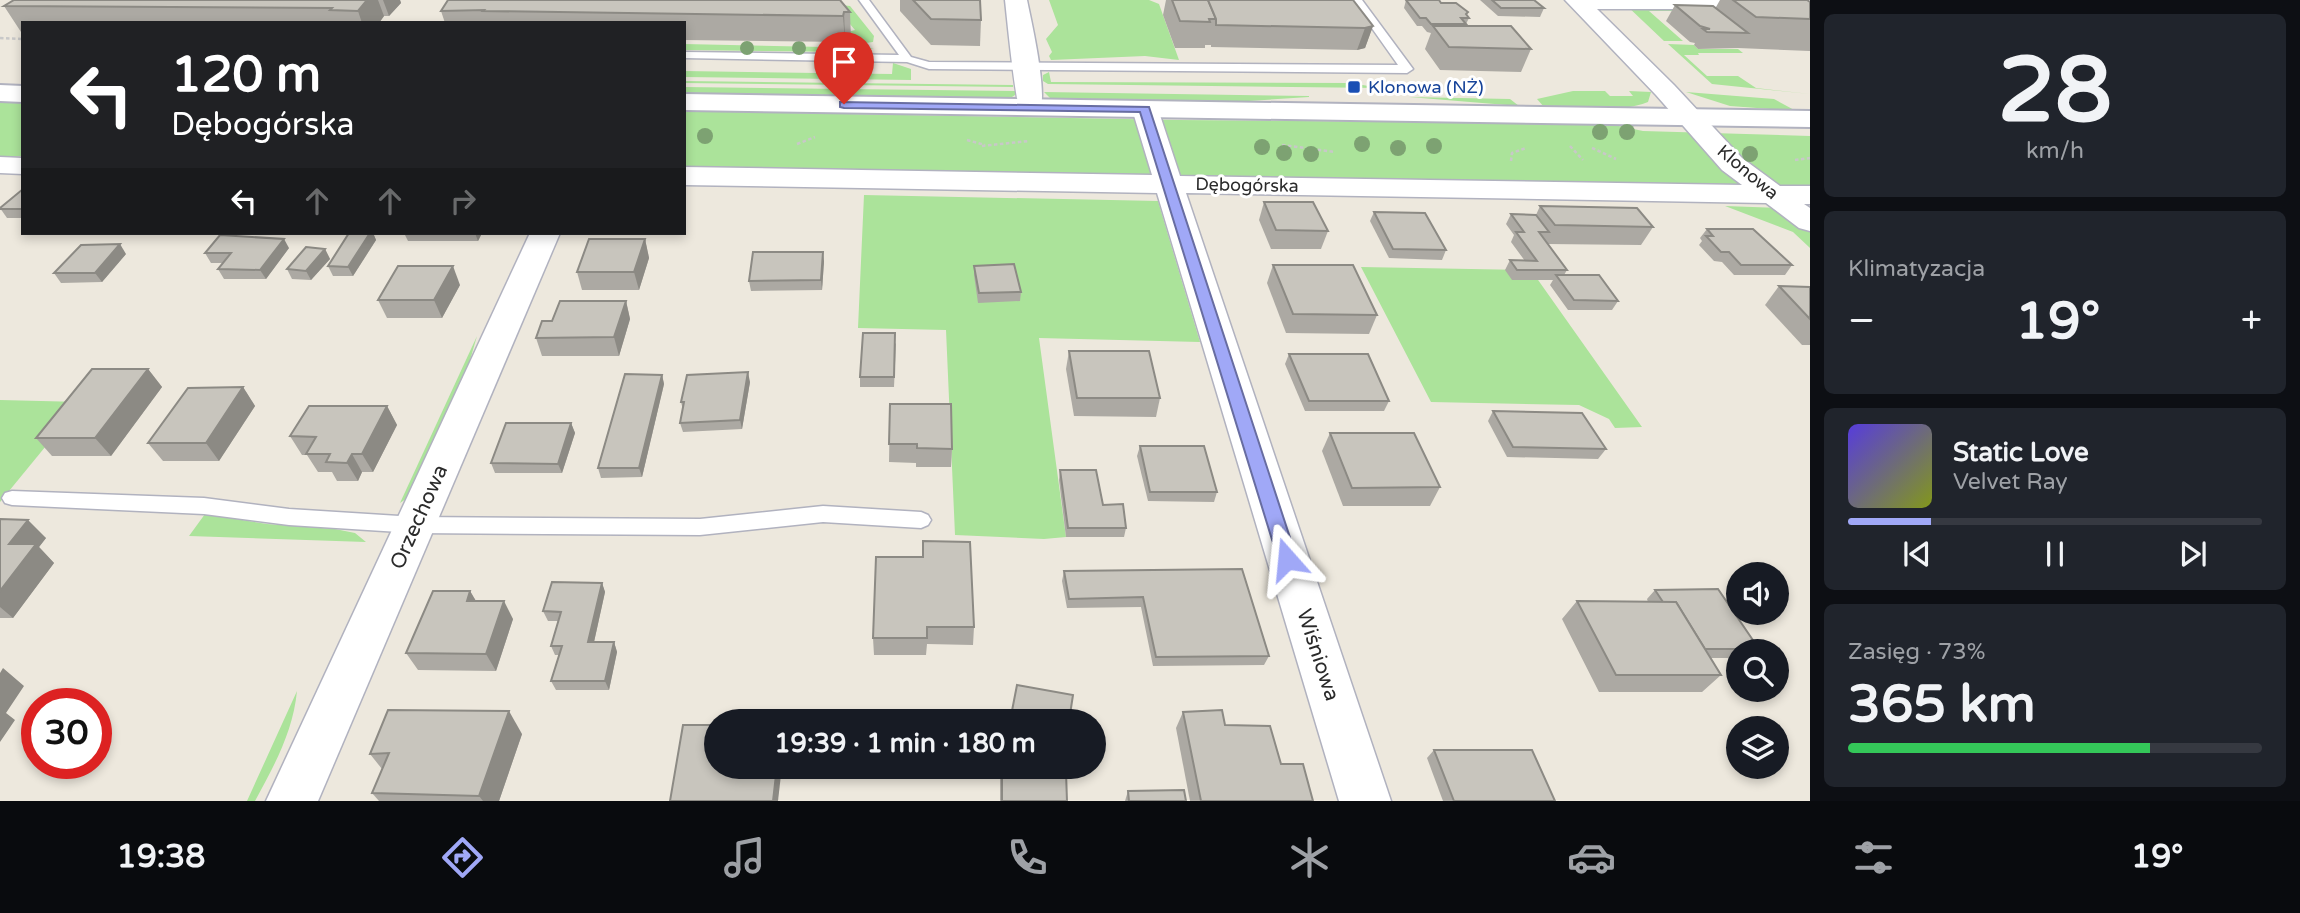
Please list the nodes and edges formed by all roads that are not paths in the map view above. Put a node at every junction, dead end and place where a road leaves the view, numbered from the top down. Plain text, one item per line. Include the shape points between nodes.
1 (864, 0) edge
2 (1016, 0) edge
3 (1357, 0) edge
4 (1577, 1) edge
5 (1803, 1) edge
6 (686, 55) edge
7 (908, 59) junction
8 (1027, 66) junction
9 (0, 93) edge
10 (21, 94) edge
11 (686, 102) edge
12 (1030, 106) junction
13 (1145, 109) junction
14 (1690, 117) junction
15 (1810, 119) edge
16 (0, 166) edge
17 (21, 166) edge
18 (686, 176) edge
19 (1167, 184) junction
20 (1773, 194) junction
21 (1810, 195) edge
22 (1810, 222) edge
23 (544, 235) edge
24 (12, 498) dead end
25 (921, 520) dead end
26 (415, 525) junction
27 (292, 801) edge
28 (1365, 801) edge

1 - 7 lane
2 - 8 street
3 - 8 lane via 1407,69
4 - 5 street
4 - 14 street, Klonowa
6 - 7 lane
7 - 8 lane via 929,65
8 - 12 street
9 - 10 main road
11 - 12 main road
12 - 13 main road
13 - 14 main road
13 - 19 street, Wiśniowa
14 - 15 main road
14 - 20 street, Klonowa via 1732,164
16 - 17 street
18 - 19 street, Dębogórska
19 - 20 street, Dębogórska
19 - 28 street, Wiśniowa
20 - 21 street, Dębogórska
20 - 22 street, Klonowa
23 - 26 street, Orzechowa
24 - 26 lane via 204,506
25 - 26 lane via 823,514 700,527
26 - 27 street, Orzechowa

